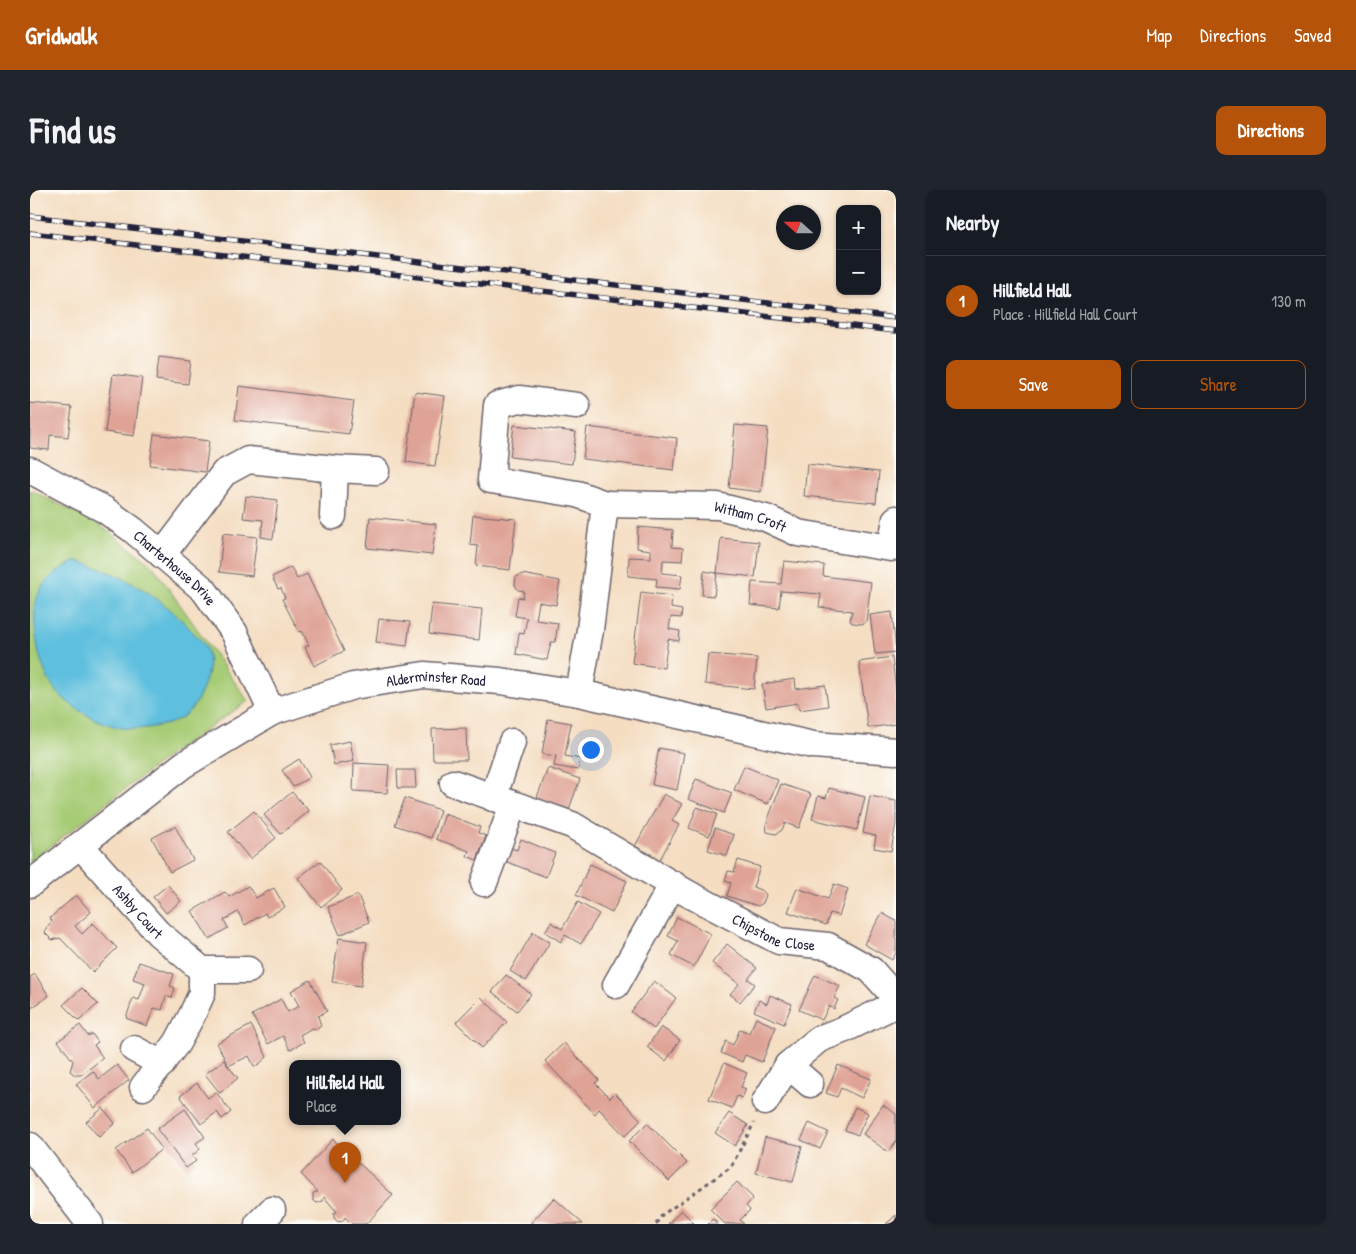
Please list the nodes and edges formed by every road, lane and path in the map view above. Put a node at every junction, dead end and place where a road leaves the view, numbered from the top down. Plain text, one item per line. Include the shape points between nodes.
1 (577, 406) dead end
2 (335, 469) junction
3 (30, 470) edge
4 (376, 471) dead end
5 (605, 504) junction
6 (333, 516) dead end
7 (896, 520) edge
8 (162, 555) junction
9 (894, 555) edge
10 (578, 693) junction
11 (272, 712) junction
12 (512, 742) dead end
13 (896, 751) edge
14 (453, 783) dead end
15 (503, 801) junction
16 (80, 844) junction
17 (484, 883) dead end
18 (30, 884) edge
19 (673, 884) junction
20 (202, 970) junction
21 (248, 970) dead end
22 (616, 985) dead end
23 (896, 998) edge
24 (896, 1004) edge
25 (134, 1048) dead end
26 (162, 1064) junction
27 (788, 1064) junction
28 (810, 1084) dead end
29 (143, 1086) dead end
30 (765, 1102) joint
31 (30, 1146) edge
32 (90, 1224) edge
33 (656, 1224) edge

1 - 5 street, Witham Croft via 520,399 497,405 491,480 577,494
2 - 4 street
2 - 6 street
2 - 8 street via 248,460 224,473
3 - 8 street, Charterhouse Drive via 105,510
5 - 9 street, Witham Croft via 718,506 766,518 798,533
5 - 10 street via 590,630
7 - 9 street, Witham Croft
8 - 11 street, Charterhouse Drive via 204,590 234,632
10 - 11 street, Alderminster Road via 500,680 424,675 353,686
10 - 13 street, Alderminster Road via 813,745
11 - 16 street, Alderminster Road via 184,765
12 - 15 street
14 - 15 street, Chipstone Close
15 - 17 street
15 - 19 street, Chipstone Close via 572,825
16 - 18 street, Alderminster Road
16 - 20 street, Ashby Court via 158,933
19 - 22 street
19 - 23 street, Chipstone Close via 779,941 828,946 871,970
20 - 21 street
20 - 26 street via 202,993 177,1043
24 - 27 street via 820,1039
25 - 26 street
26 - 29 street
27 - 28 street
27 - 30 street
30 - 33 path via 731,1167 662,1215
31 - 32 street

